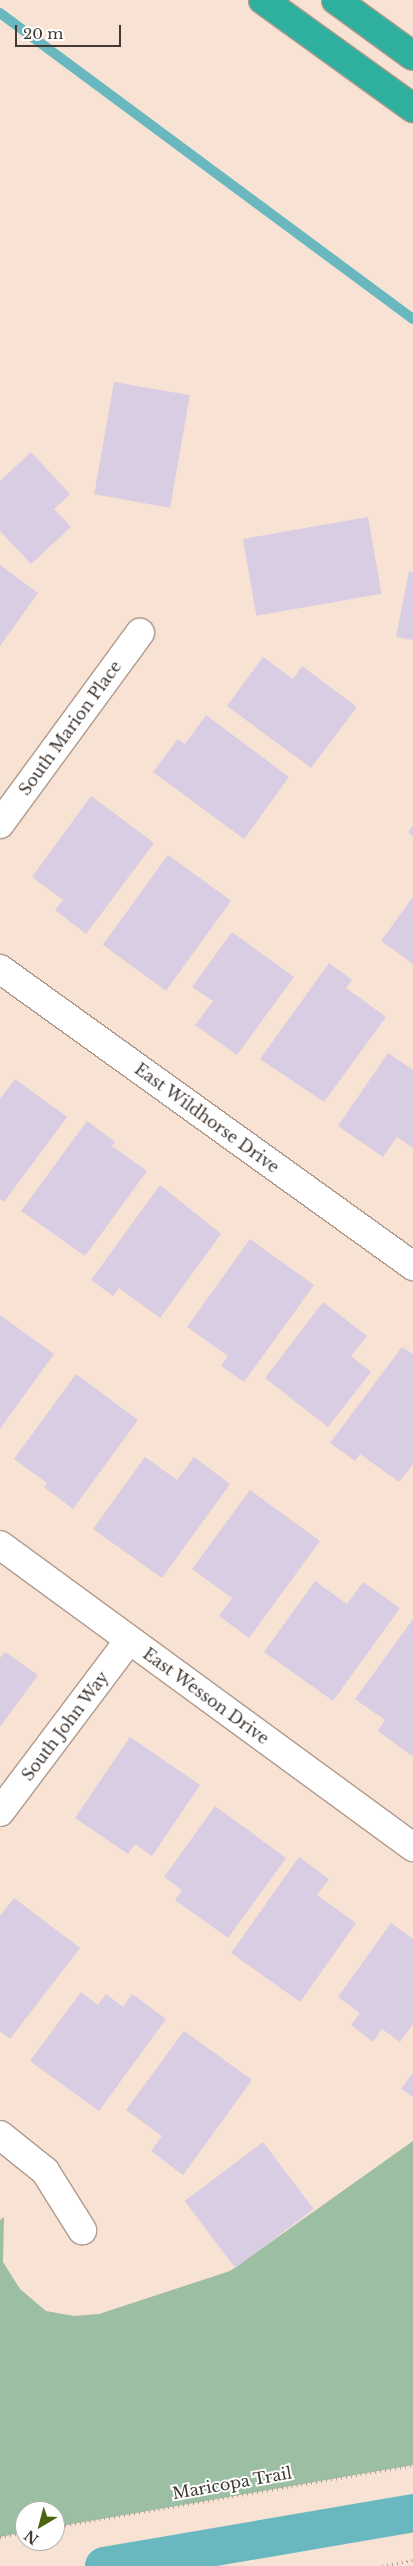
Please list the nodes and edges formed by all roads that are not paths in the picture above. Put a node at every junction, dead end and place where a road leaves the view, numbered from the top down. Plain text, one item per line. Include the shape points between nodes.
1 (263, 0) edge
2 (336, 0) edge
3 (413, 56) edge
4 (413, 108) edge
5 (140, 633) dead end
6 (0, 824) edge
7 (0, 969) edge
8 (411, 1260) edge
9 (0, 1545) edge
10 (129, 1640) junction
11 (0, 1812) edge
12 (413, 1847) edge
13 (0, 2135) edge
14 (82, 2230) dead end

1 - 4 highway
2 - 3 highway
5 - 6 street, South Marion Place
7 - 8 street, East Wildhorse Drive
9 - 10 street, East Wesson Drive
10 - 11 street, South John Way
10 - 12 street, East Wesson Drive
13 - 14 street via 45,2171

